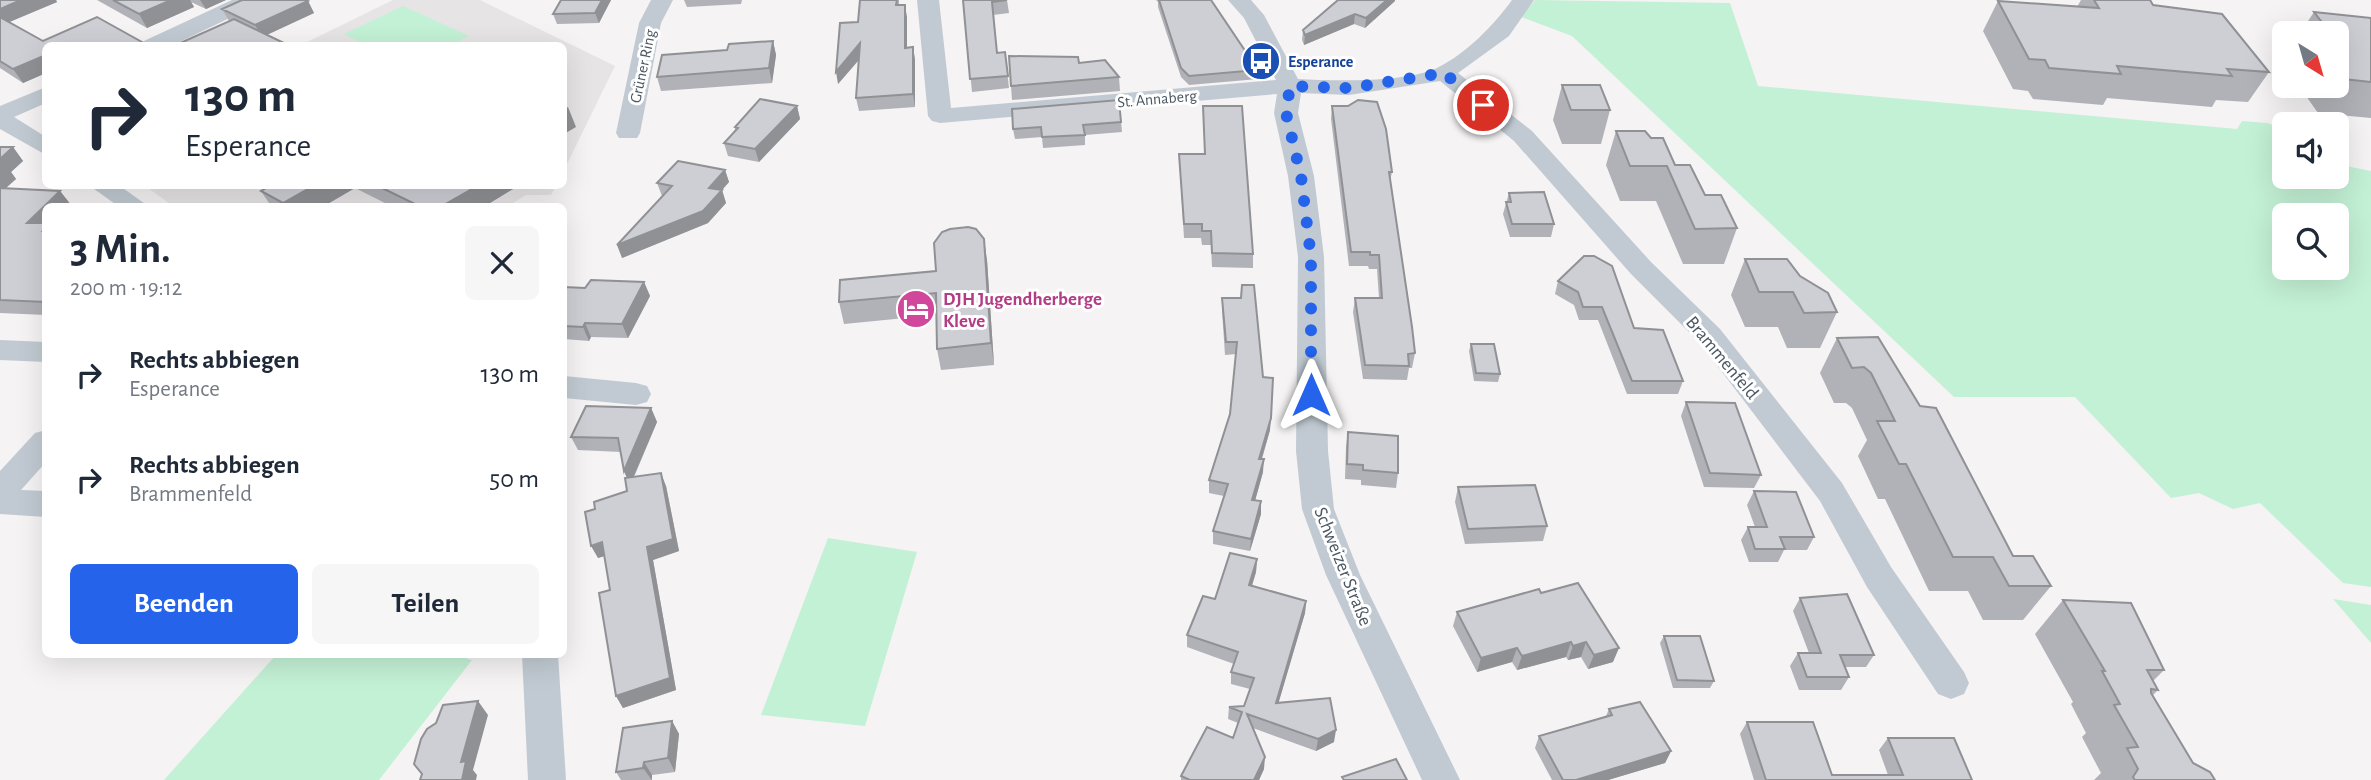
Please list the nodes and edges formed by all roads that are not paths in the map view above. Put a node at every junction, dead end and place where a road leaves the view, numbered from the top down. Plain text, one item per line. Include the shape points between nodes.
1 (249, 0) edge
2 (662, 0) edge
3 (928, 0) edge
4 (1239, 0) edge
5 (1522, 0) edge
6 (160, 42) edge
7 (1444, 73) junction
8 (1290, 86) junction
9 (42, 96) edge
10 (0, 117) edge
11 (628, 134) dead end
12 (42, 145) edge
13 (108, 189) edge
14 (130, 203) edge
15 (0, 351) edge
16 (42, 352) edge
17 (567, 387) edge
18 (636, 394) dead end
19 (42, 445) edge
20 (0, 492) edge
21 (0, 501) edge
22 (42, 504) edge
23 (540, 658) edge
24 (1951, 683) dead end
25 (547, 780) edge
26 (1441, 780) edge

1 - 6 street
2 - 11 street, Grüner Ring via 650,23
3 - 8 street, St. Annaberg via 940,116
4 - 8 street via 1253,15
5 - 7 street via 1501,31
7 - 8 street via 1349,88
7 - 24 street, Brammenfeld via 1523,136 1632,258 1710,336 1831,492 1879,577
8 - 26 street, Schweizer Straße via 1286,113 1301,176 1311,257 1312,451 1318,509 1343,575
9 - 10 street
10 - 12 street
13 - 14 street
15 - 16 street
17 - 18 street
19 - 20 street
21 - 22 street
23 - 25 street

